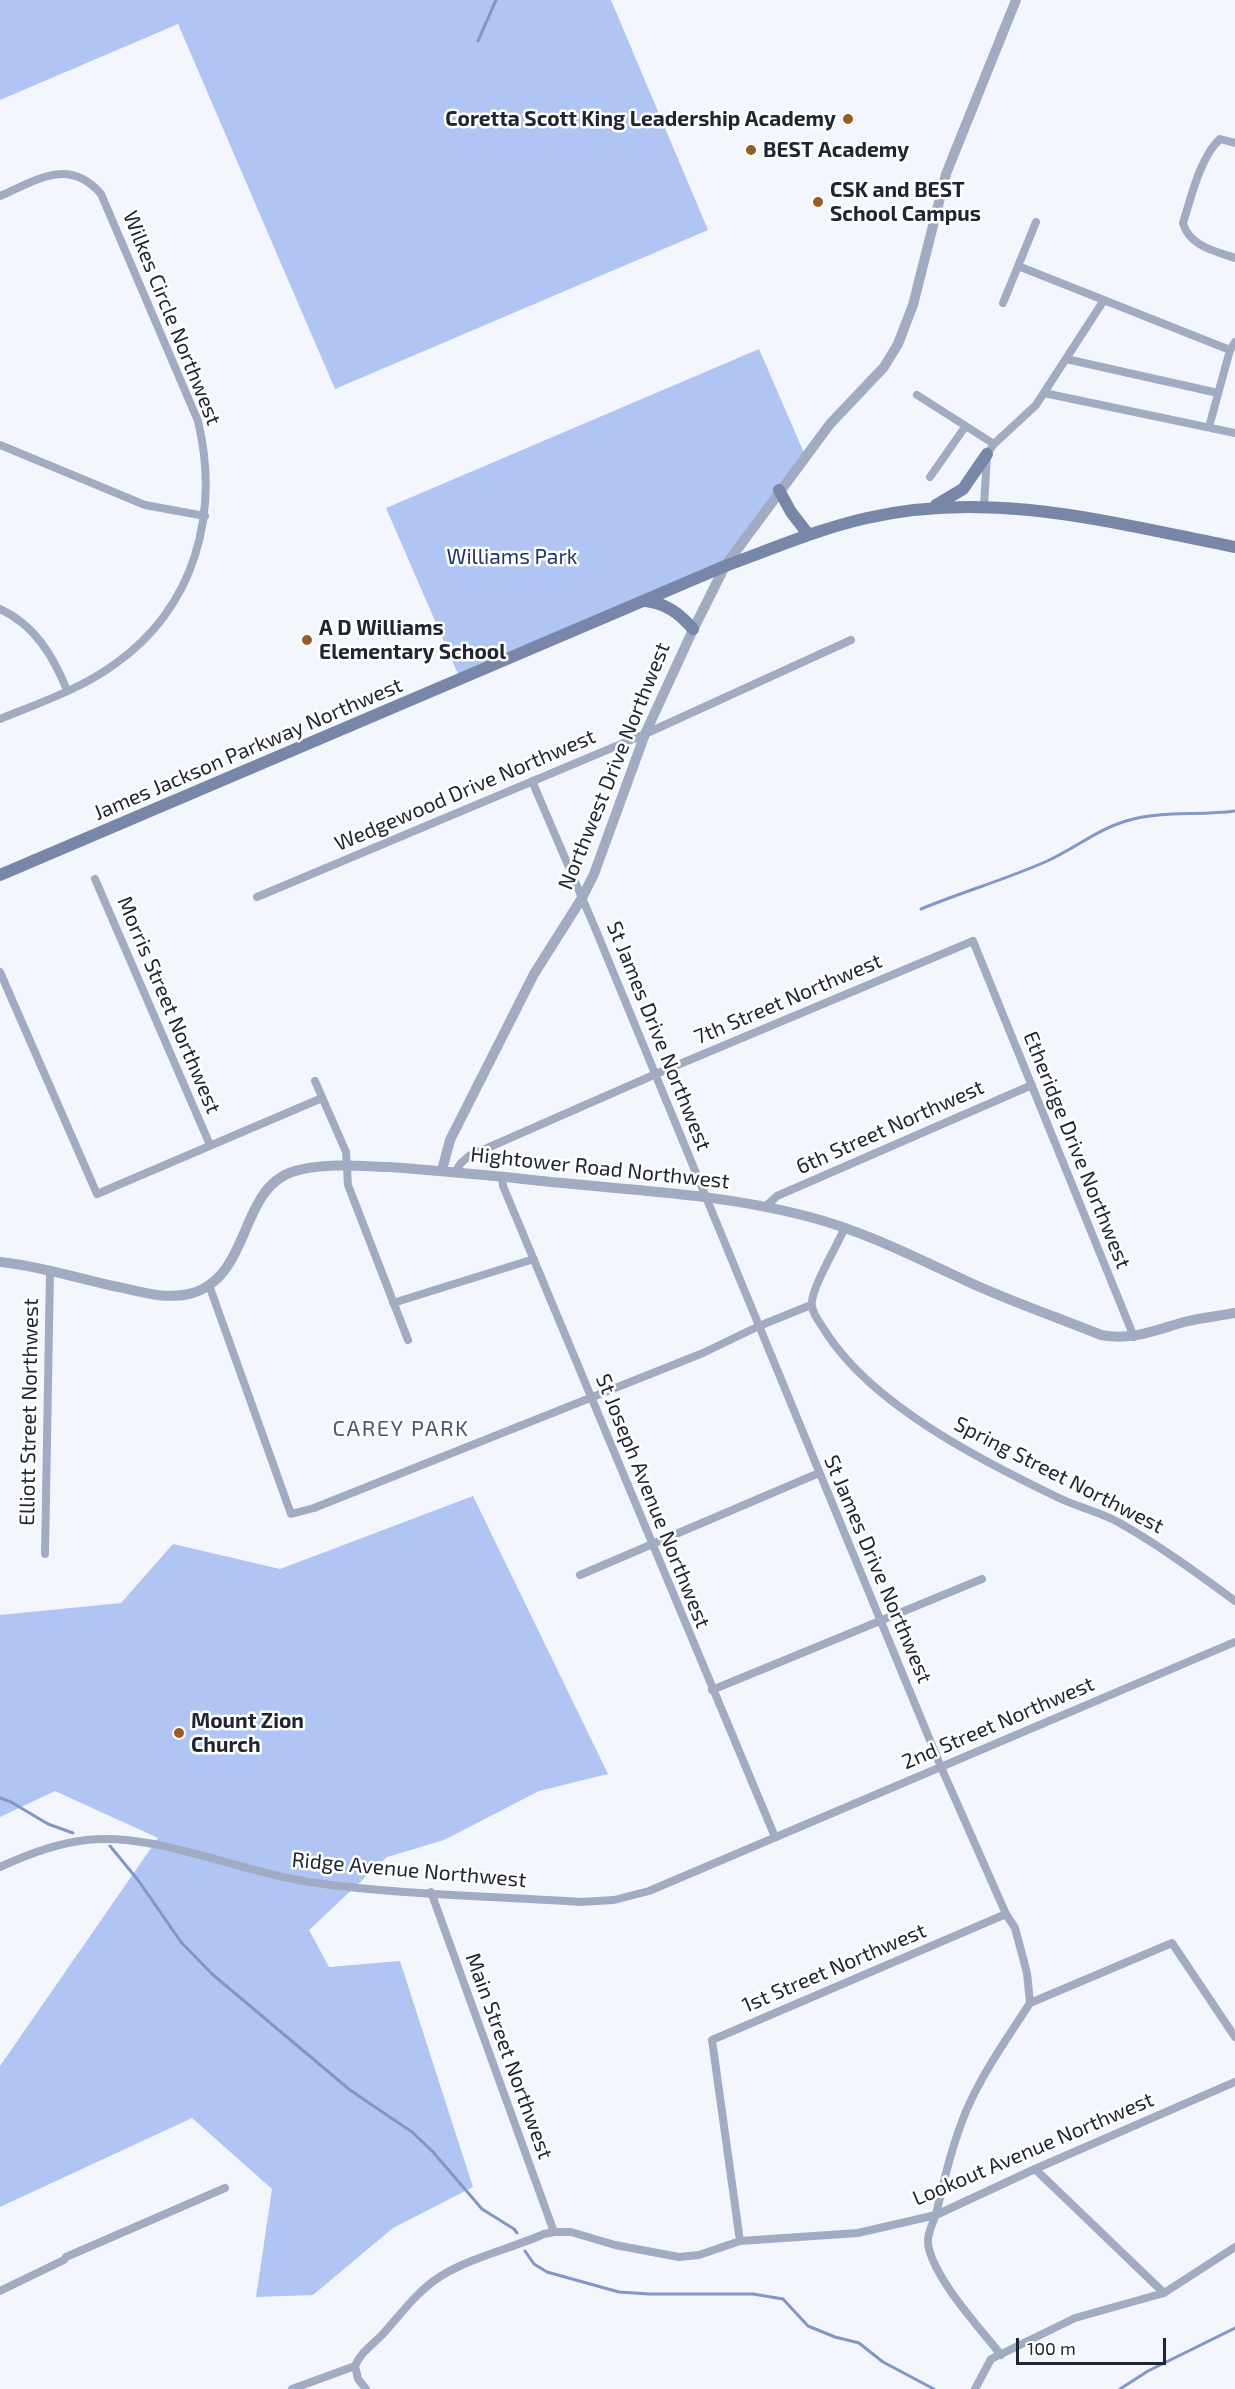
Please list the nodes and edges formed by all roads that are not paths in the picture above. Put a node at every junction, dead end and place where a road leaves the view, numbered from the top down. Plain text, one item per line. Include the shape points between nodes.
1 (1016, 0) edge
2 (1235, 143) edge
3 (0, 195) edge
4 (1036, 222) dead end
5 (1235, 258) edge
6 (1018, 266) junction
7 (1104, 300) junction
8 (1003, 303) dead end
9 (1233, 346) edge
10 (1066, 359) junction
11 (1044, 393) junction
12 (1218, 393) junction
13 (916, 394) dead end
14 (965, 427) junction
15 (1209, 427) junction
16 (1235, 433) edge
17 (0, 445) edge
18 (990, 449) junction
19 (930, 477) dead end
20 (779, 490) junction
21 (984, 506) junction
22 (927, 509) junction
23 (205, 516) junction
24 (808, 534) junction
25 (1235, 547) edge
26 (725, 566) junction
27 (646, 601) junction
28 (0, 609) edge
29 (693, 629) junction
30 (851, 640) dead end
31 (67, 690) junction
32 (0, 719) edge
33 (645, 734) junction
34 (532, 781) junction
35 (0, 875) edge
36 (95, 879) dead end
37 (257, 897) dead end
38 (582, 898) junction
39 (0, 972) edge
40 (988, 977) joint
41 (656, 1074) junction
42 (315, 1082) dead end
43 (1032, 1085) junction
44 (322, 1098) junction
45 (210, 1145) junction
46 (348, 1165) junction
47 (442, 1170) junction
48 (454, 1172) junction
49 (502, 1177) junction
50 (706, 1197) junction
51 (765, 1207) junction
52 (845, 1227) junction
53 (534, 1259) junction
54 (0, 1262) edge
55 (50, 1270) junction
56 (209, 1285) junction
57 (393, 1303) junction
58 (811, 1305) junction
59 (1235, 1313) edge
60 (759, 1326) junction
61 (1134, 1337) junction
62 (408, 1340) dead end
63 (591, 1396) junction
64 (819, 1473) junction
65 (651, 1545) junction
66 (45, 1554) dead end
67 (580, 1575) dead end
68 (982, 1579) dead end
69 (1235, 1601) edge
70 (880, 1620) junction
71 (1235, 1642) edge
72 (712, 1690) junction
73 (941, 1767) junction
74 (775, 1838) junction
75 (0, 1867) edge
76 (431, 1892) junction
77 (1006, 1914) junction
78 (1030, 2003) junction
79 (1235, 2037) edge
80 (1235, 2082) edge
81 (1035, 2169) junction
82 (225, 2188) dead end
83 (936, 2215) junction
84 (554, 2232) junction
85 (740, 2241) junction
86 (1235, 2247) edge
87 (0, 2291) edge
88 (1164, 2293) junction
89 (1001, 2355) junction
90 (355, 2366) junction
91 (292, 2389) edge
92 (366, 2389) edge
93 (975, 2389) edge

1 - 20 street, Northwest Drive Northwest via 946,174 913,305 898,344 884,367 830,424
2 - 5 street via 1220,140 1213,145 1183,223 1185,234 1204,248
3 - 23 street, Wilkes Circle Northwest via 57,174 82,177 101,194 198,422 206,467
4 - 6 street
6 - 7 street
6 - 8 street
7 - 9 street
7 - 10 street
9 - 12 street
10 - 11 street
10 - 12 street
11 - 15 street
11 - 18 street
12 - 15 street
13 - 14 street
14 - 18 street
14 - 19 street
15 - 16 street
17 - 23 street via 129,499
18 - 21 street
18 - 22 main road via 963,489
20 - 24 main road
20 - 26 street, Northwest Drive Northwest
21 - 22 main road, James Jackson Parkway Northwest
21 - 25 main road, James Jackson Parkway Northwest via 1072,514
22 - 24 main road, James Jackson Parkway Northwest via 868,518
23 - 31 street, Wilkes Circle Northwest via 189,573 157,625 116,664
24 - 26 main road, James Jackson Parkway Northwest
26 - 27 main road, James Jackson Parkway Northwest
26 - 29 street, Northwest Drive Northwest
27 - 29 main road via 672,609
27 - 35 main road, James Jackson Parkway Northwest
28 - 31 street via 21,621 45,646
29 - 33 street, Northwest Drive Northwest
30 - 33 street, Wedgewood Drive Northwest
31 - 32 street, Wilkes Circle Northwest
33 - 34 street, Wedgewood Drive Northwest
33 - 38 street, Northwest Drive Northwest
34 - 37 street, Wedgewood Drive Northwest
34 - 38 street, St James Drive Northwest
36 - 45 street, Morris Street Northwest
38 - 41 street, St James Drive Northwest
38 - 47 street, Northwest Drive Northwest via 534,974 450,1140
39 - 45 street via 97,1194
40 - 41 street, 7th Street Northwest via 973,942
40 - 43 street, Etheridge Drive Northwest
41 - 48 street, 7th Street Northwest via 469,1156
41 - 50 street, St James Drive Northwest
42 - 44 street
43 - 51 street, 6th Street Northwest via 777,1197
43 - 61 street, Etheridge Drive Northwest
44 - 45 street
44 - 46 street
46 - 47 street, Hightower Road Northwest
46 - 56 street, Hightower Road Northwest via 296,1170 272,1183 225,1271
46 - 57 street via 348,1185
47 - 48 street, Hightower Road Northwest
48 - 49 street, Hightower Road Northwest
49 - 50 street, Hightower Road Northwest
49 - 53 street, St Joseph Avenue Northwest
50 - 51 street, Hightower Road Northwest
50 - 60 street, St James Drive Northwest
51 - 52 street, Hightower Road Northwest
52 - 58 street via 813,1292
52 - 61 street, Hightower Road Northwest via 1101,1335
53 - 57 street
53 - 63 street, St Joseph Avenue Northwest
54 - 55 street, Hightower Road Northwest
55 - 56 street, Hightower Road Northwest via 148,1294 189,1294
55 - 66 street, Elliott Street Northwest
56 - 63 street via 291,1514 315,1508
57 - 62 street
58 - 60 street
58 - 69 street, Spring Street Northwest via 854,1368 902,1408 988,1462 1149,1540
59 - 61 street, Hightower Road Northwest
60 - 63 street via 703,1353
60 - 64 street, St James Drive Northwest
63 - 65 street, St Joseph Avenue Northwest
64 - 65 street
64 - 70 street, St James Drive Northwest
65 - 67 street
65 - 72 street, St Joseph Avenue Northwest
68 - 70 street
70 - 72 street
70 - 73 street, St James Drive Northwest
71 - 73 street, 2nd Street Northwest
72 - 74 street, St Joseph Avenue Northwest
73 - 74 street, 2nd Street Northwest
73 - 77 street, St James Drive Northwest
74 - 76 street, Ridge Avenue Northwest via 649,1891 614,1900 581,1902
75 - 76 street, Ridge Avenue Northwest via 71,1842 110,1839 157,1845 308,1882
76 - 84 street, Main Street Northwest
77 - 78 street, St James Drive Northwest via 1021,1944
77 - 85 street, 1st Street Northwest via 712,2040
78 - 79 street via 1172,1943
78 - 83 street via 967,2108 949,2157
80 - 81 street, Lookout Avenue Northwest
81 - 83 street, Lookout Avenue Northwest
81 - 88 street
82 - 87 street via 66,2257
83 - 85 street, Lookout Avenue Northwest via 858,2233
83 - 89 street via 928,2237 932,2257 945,2281
84 - 85 street, Lookout Avenue Northwest via 571,2232 679,2258 699,2256
84 - 90 street, Lookout Avenue Northwest via 440,2277 415,2296
86 - 88 street
88 - 89 street via 1075,2318
89 - 93 street via 991,2359
90 - 91 street
90 - 92 street

